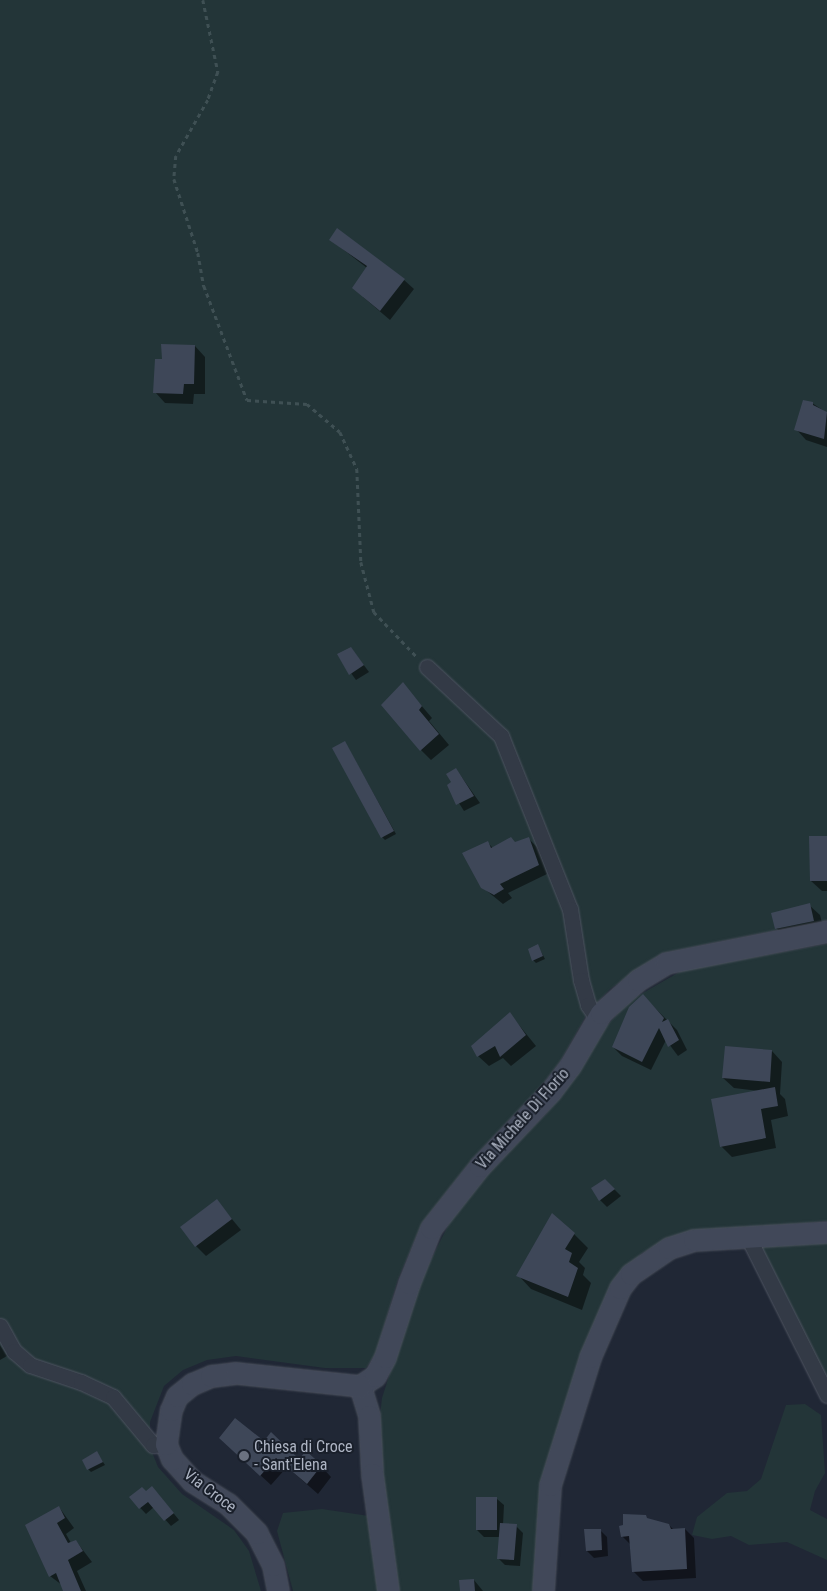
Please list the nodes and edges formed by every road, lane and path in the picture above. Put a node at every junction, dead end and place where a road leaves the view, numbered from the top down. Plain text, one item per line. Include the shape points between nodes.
1 (203, 0) edge
2 (427, 667) joint
3 (827, 931) edge
4 (597, 1018) junction
5 (827, 1232) edge
6 (747, 1235) junction
7 (0, 1326) edge
8 (360, 1386) junction
9 (827, 1395) edge
10 (166, 1444) junction
11 (278, 1591) edge
12 (388, 1591) edge
13 (543, 1591) edge

1 - 2 path via 218,72 208,100 176,156 174,179 198,253 204,286 247,400 307,404 340,432 357,469 361,562 374,612
2 - 4 street via 501,736 570,909 581,980 588,1004
3 - 4 street, Via Michele Di Florio via 666,964 638,980
4 - 8 street, Via Michele Di Florio via 570,1066 551,1091 474,1173 432,1228 409,1283 385,1357 375,1376
5 - 6 street
6 - 9 street
6 - 13 street via 694,1240 669,1248 649,1259 620,1288 590,1358 550,1485
7 - 10 street via 14,1351 30,1365 113,1397 153,1445
8 - 10 street via 236,1372 211,1376 192,1384 177,1396 166,1424
8 - 12 street via 369,1416 372,1474
10 - 11 street, Via Croce via 172,1459 186,1476 228,1504 257,1533 272,1565

